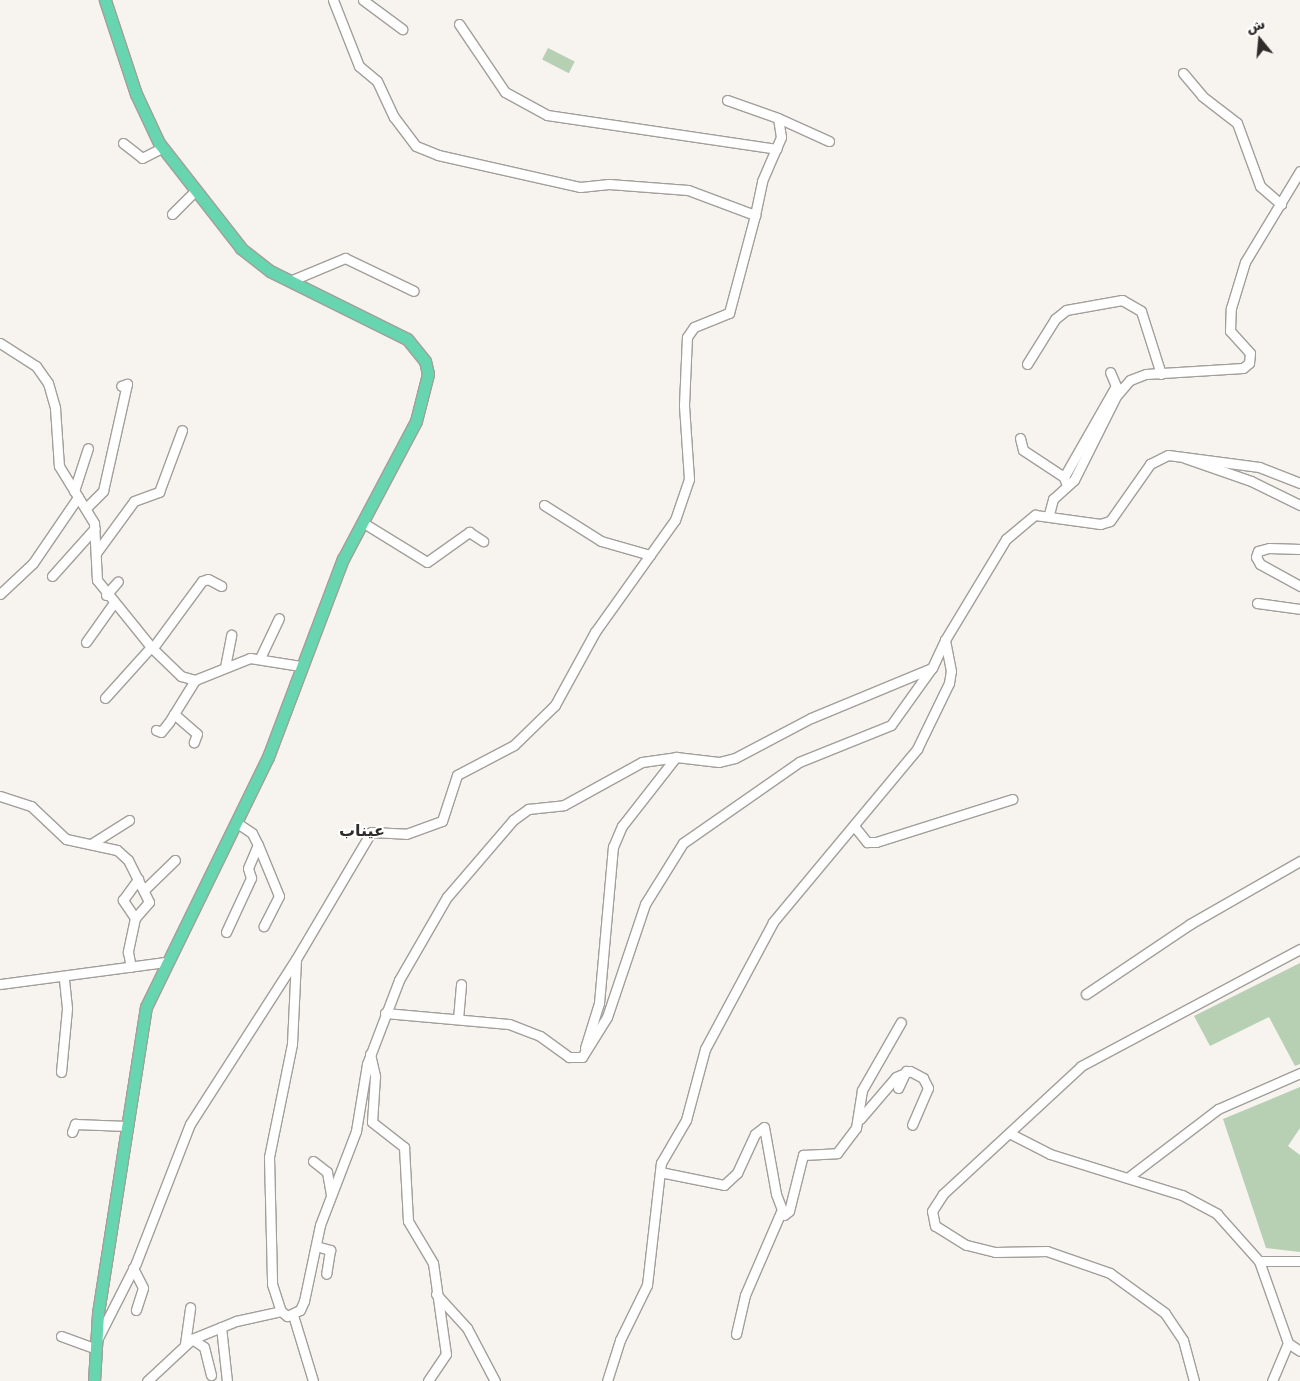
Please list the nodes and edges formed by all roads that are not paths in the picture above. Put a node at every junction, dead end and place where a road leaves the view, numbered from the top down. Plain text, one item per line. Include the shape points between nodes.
1 (105, 0) edge
2 (333, 0) edge
3 (363, 0) edge
4 (459, 24) dead end
5 (402, 29) dead end
6 (1183, 73) dead end
7 (727, 100) dead end
8 (778, 118) junction
9 (829, 141) dead end
10 (122, 143) dead end
11 (162, 148) junction
12 (776, 149) junction
13 (1300, 171) edge
14 (195, 191) junction
15 (1281, 204) junction
16 (172, 214) dead end
17 (755, 215) junction
18 (290, 281) junction
19 (414, 291) dead end
20 (0, 343) edge
21 (1027, 364) dead end
22 (1110, 372) dead end
23 (1160, 374) junction
24 (122, 386) dead end
25 (182, 430) dead end
26 (1020, 438) dead end
27 (88, 448) dead end
28 (1182, 457) junction
29 (1064, 477) junction
30 (1300, 483) edge
31 (1065, 488) junction
32 (76, 494) junction
33 (544, 505) dead end
34 (1300, 506) edge
35 (87, 507) junction
36 (1049, 514) junction
37 (362, 522) junction
38 (95, 528) junction
39 (483, 541) dead end
40 (1300, 549) edge
41 (96, 553) junction
42 (650, 555) junction
43 (52, 576) dead end
44 (118, 581) dead end
45 (221, 586) dead end
46 (1300, 586) edge
47 (0, 594) edge
48 (106, 596) junction
49 (1257, 603) dead end
50 (113, 604) junction
51 (1300, 609) edge
52 (279, 618) dead end
53 (231, 635) dead end
54 (945, 640) junction
55 (86, 642) dead end
56 (151, 648) junction
57 (260, 658) junction
58 (300, 666) junction
59 (225, 667) junction
60 (932, 668) junction
61 (195, 680) junction
62 (105, 698) dead end
63 (174, 714) junction
64 (156, 730) dead end
65 (194, 742) dead end
66 (676, 757) junction
67 (0, 796) edge
68 (1012, 799) dead end
69 (129, 820) dead end
70 (237, 823) junction
71 (854, 826) junction
72 (91, 844) junction
73 (258, 845) junction
74 (175, 860) dead end
75 (1300, 861) edge
76 (138, 879) junction
77 (144, 890) junction
78 (135, 918) junction
79 (264, 926) dead end
80 (226, 932) dead end
81 (1300, 949) edge
82 (296, 959) junction
83 (165, 962) junction
84 (130, 967) junction
85 (64, 977) junction
86 (0, 984) edge
87 (461, 984) dead end
88 (1086, 994) dead end
89 (385, 1013) junction
90 (458, 1019) junction
91 (901, 1022) dead end
92 (370, 1054) junction
93 (582, 1057) junction
94 (906, 1071) junction
95 (61, 1072) dead end
96 (1300, 1073) edge
97 (898, 1088) dead end
98 (860, 1119) junction
99 (912, 1125) dead end
100 (127, 1126) junction
101 (72, 1132) dead end
102 (1011, 1134) junction
103 (313, 1161) dead end
104 (660, 1172) junction
105 (1130, 1176) junction
106 (331, 1194) junction
107 (781, 1212) junction
108 (316, 1246) junction
109 (1259, 1261) junction
110 (1300, 1261) edge
111 (133, 1268) junction
112 (326, 1274) dead end
113 (436, 1294) junction
114 (190, 1307) dead end
115 (136, 1310) dead end
116 (281, 1312) junction
117 (294, 1315) junction
118 (221, 1327) junction
119 (736, 1334) dead end
120 (61, 1336) dead end
121 (188, 1342) junction
122 (1288, 1343) junction
123 (94, 1347) junction
124 (1300, 1350) edge
125 (211, 1375) dead end
126 (94, 1381) edge
127 (147, 1381) edge
128 (227, 1381) edge
129 (313, 1381) edge
130 (428, 1381) edge
131 (495, 1381) edge
132 (607, 1381) edge
133 (1194, 1381) edge
134 (1272, 1381) edge

1 - 11 main road via 145,116
2 - 17 street via 359,66 377,81 394,117 425,151 580,187 610,184 688,190
3 - 5 street
4 - 12 street via 505,92 547,115
6 - 15 street via 1202,96 1237,123 1260,186
7 - 8 street
8 - 9 street
8 - 12 street via 781,137
10 - 11 street via 142,158
11 - 14 main road
12 - 17 street
13 - 15 street
14 - 16 street
14 - 18 main road via 241,248
15 - 23 street via 1246,262 1231,308 1230,330 1250,353 1250,363 1243,368
17 - 42 street via 729,313 694,327 687,336 688,485 675,520
18 - 19 street via 345,258
18 - 37 main road via 401,334 425,360 428,374 416,421
20 - 32 street via 36,366 48,383 55,408 59,466
21 - 23 street via 1055,319 1066,310 1122,300 1141,310
22 - 29 street via 1116,386
23 - 31 street via 1138,376 1124,385 1074,480
24 - 35 street via 127,384 103,491
25 - 41 street via 159,492 134,501
26 - 29 street via 1029,456
27 - 32 street
28 - 30 street via 1260,467
28 - 34 street via 1251,481
28 - 36 street via 1168,455 1150,464 1110,521 1100,524
29 - 31 street
31 - 36 street via 1053,499
32 - 35 street
32 - 47 street via 33,563
33 - 42 street via 601,541
35 - 38 street
36 - 54 street via 1028,518 1006,539
37 - 39 street via 427,562 469,532
37 - 58 main road
38 - 41 street
38 - 43 street
40 - 46 street via 1269,548 1258,551 1256,558 1260,564
41 - 48 street via 98,580
42 - 82 street via 591,638 555,705 514,744 457,775 442,821 406,834 371,832
44 - 48 street
45 - 56 street via 208,579 202,582
48 - 50 street
49 - 51 street
50 - 55 street
50 - 56 street
52 - 57 street
53 - 59 street
54 - 60 street
54 - 71 street via 951,671 937,713 916,749
56 - 61 street via 181,676
56 - 62 street
57 - 58 street
57 - 59 street
58 - 70 main road via 268,756
59 - 61 street
60 - 66 street via 811,718 735,758 719,762
60 - 93 street via 891,725 799,762 683,843 645,904 607,1017
61 - 63 street
63 - 64 street via 162,732
63 - 65 street via 197,734
66 - 89 street via 620,770 564,805 520,814 441,904
66 - 93 street via 622,826 614,847 599,1003
67 - 72 street via 31,806 66,839
68 - 71 street via 876,842 867,842
69 - 72 street
70 - 73 street via 252,833
70 - 83 main road
71 - 104 street via 773,922 752,957 705,1049 686,1120 663,1158
72 - 76 street via 118,850
73 - 79 street via 279,896
73 - 80 street via 248,868 251,878
74 - 77 street
75 - 88 street via 1190,924
76 - 77 street
76 - 78 street via 123,900
77 - 78 street via 149,902
78 - 84 street via 128,952
81 - 102 street via 1081,1066
82 - 111 street via 190,1124
82 - 116 street via 292,1044 269,1157 270,1268
83 - 84 street
83 - 100 main road via 143,1018
84 - 85 street
85 - 86 street
85 - 95 street via 67,1008
87 - 90 street
89 - 90 street
89 - 92 street
90 - 93 street via 525,1029 569,1057
91 - 98 street via 862,1090
92 - 106 street via 356,1131
92 - 113 street via 375,1076 372,1122 404,1147 408,1221 431,1256
94 - 97 street
94 - 98 street
94 - 99 street via 920,1076 928,1088
96 - 105 street via 1218,1109
98 - 107 street via 837,1153 803,1155 789,1211
100 - 101 street via 75,1124
100 - 123 main road
102 - 105 street via 1050,1154
102 - 133 street via 937,1200 932,1211 935,1226 966,1245 995,1252 1047,1251 1110,1273 1165,1313 1183,1340
103 - 106 street via 327,1172
104 - 107 street via 724,1185 738,1173 754,1134 764,1127
104 - 132 street via 649,1277
105 - 109 street via 1206,1206
106 - 108 street
107 - 119 street via 745,1295
108 - 112 street via 330,1250
108 - 117 street via 304,1302
109 - 110 street
109 - 122 street
111 - 115 street via 143,1288
111 - 123 street
113 - 130 street via 446,1354
113 - 131 street via 467,1328
114 - 121 street
116 - 117 street
116 - 118 street
117 - 129 street
118 - 121 street
118 - 128 street
120 - 123 street
121 - 125 street via 204,1347
121 - 127 street
122 - 124 street
122 - 134 street
123 - 126 main road

